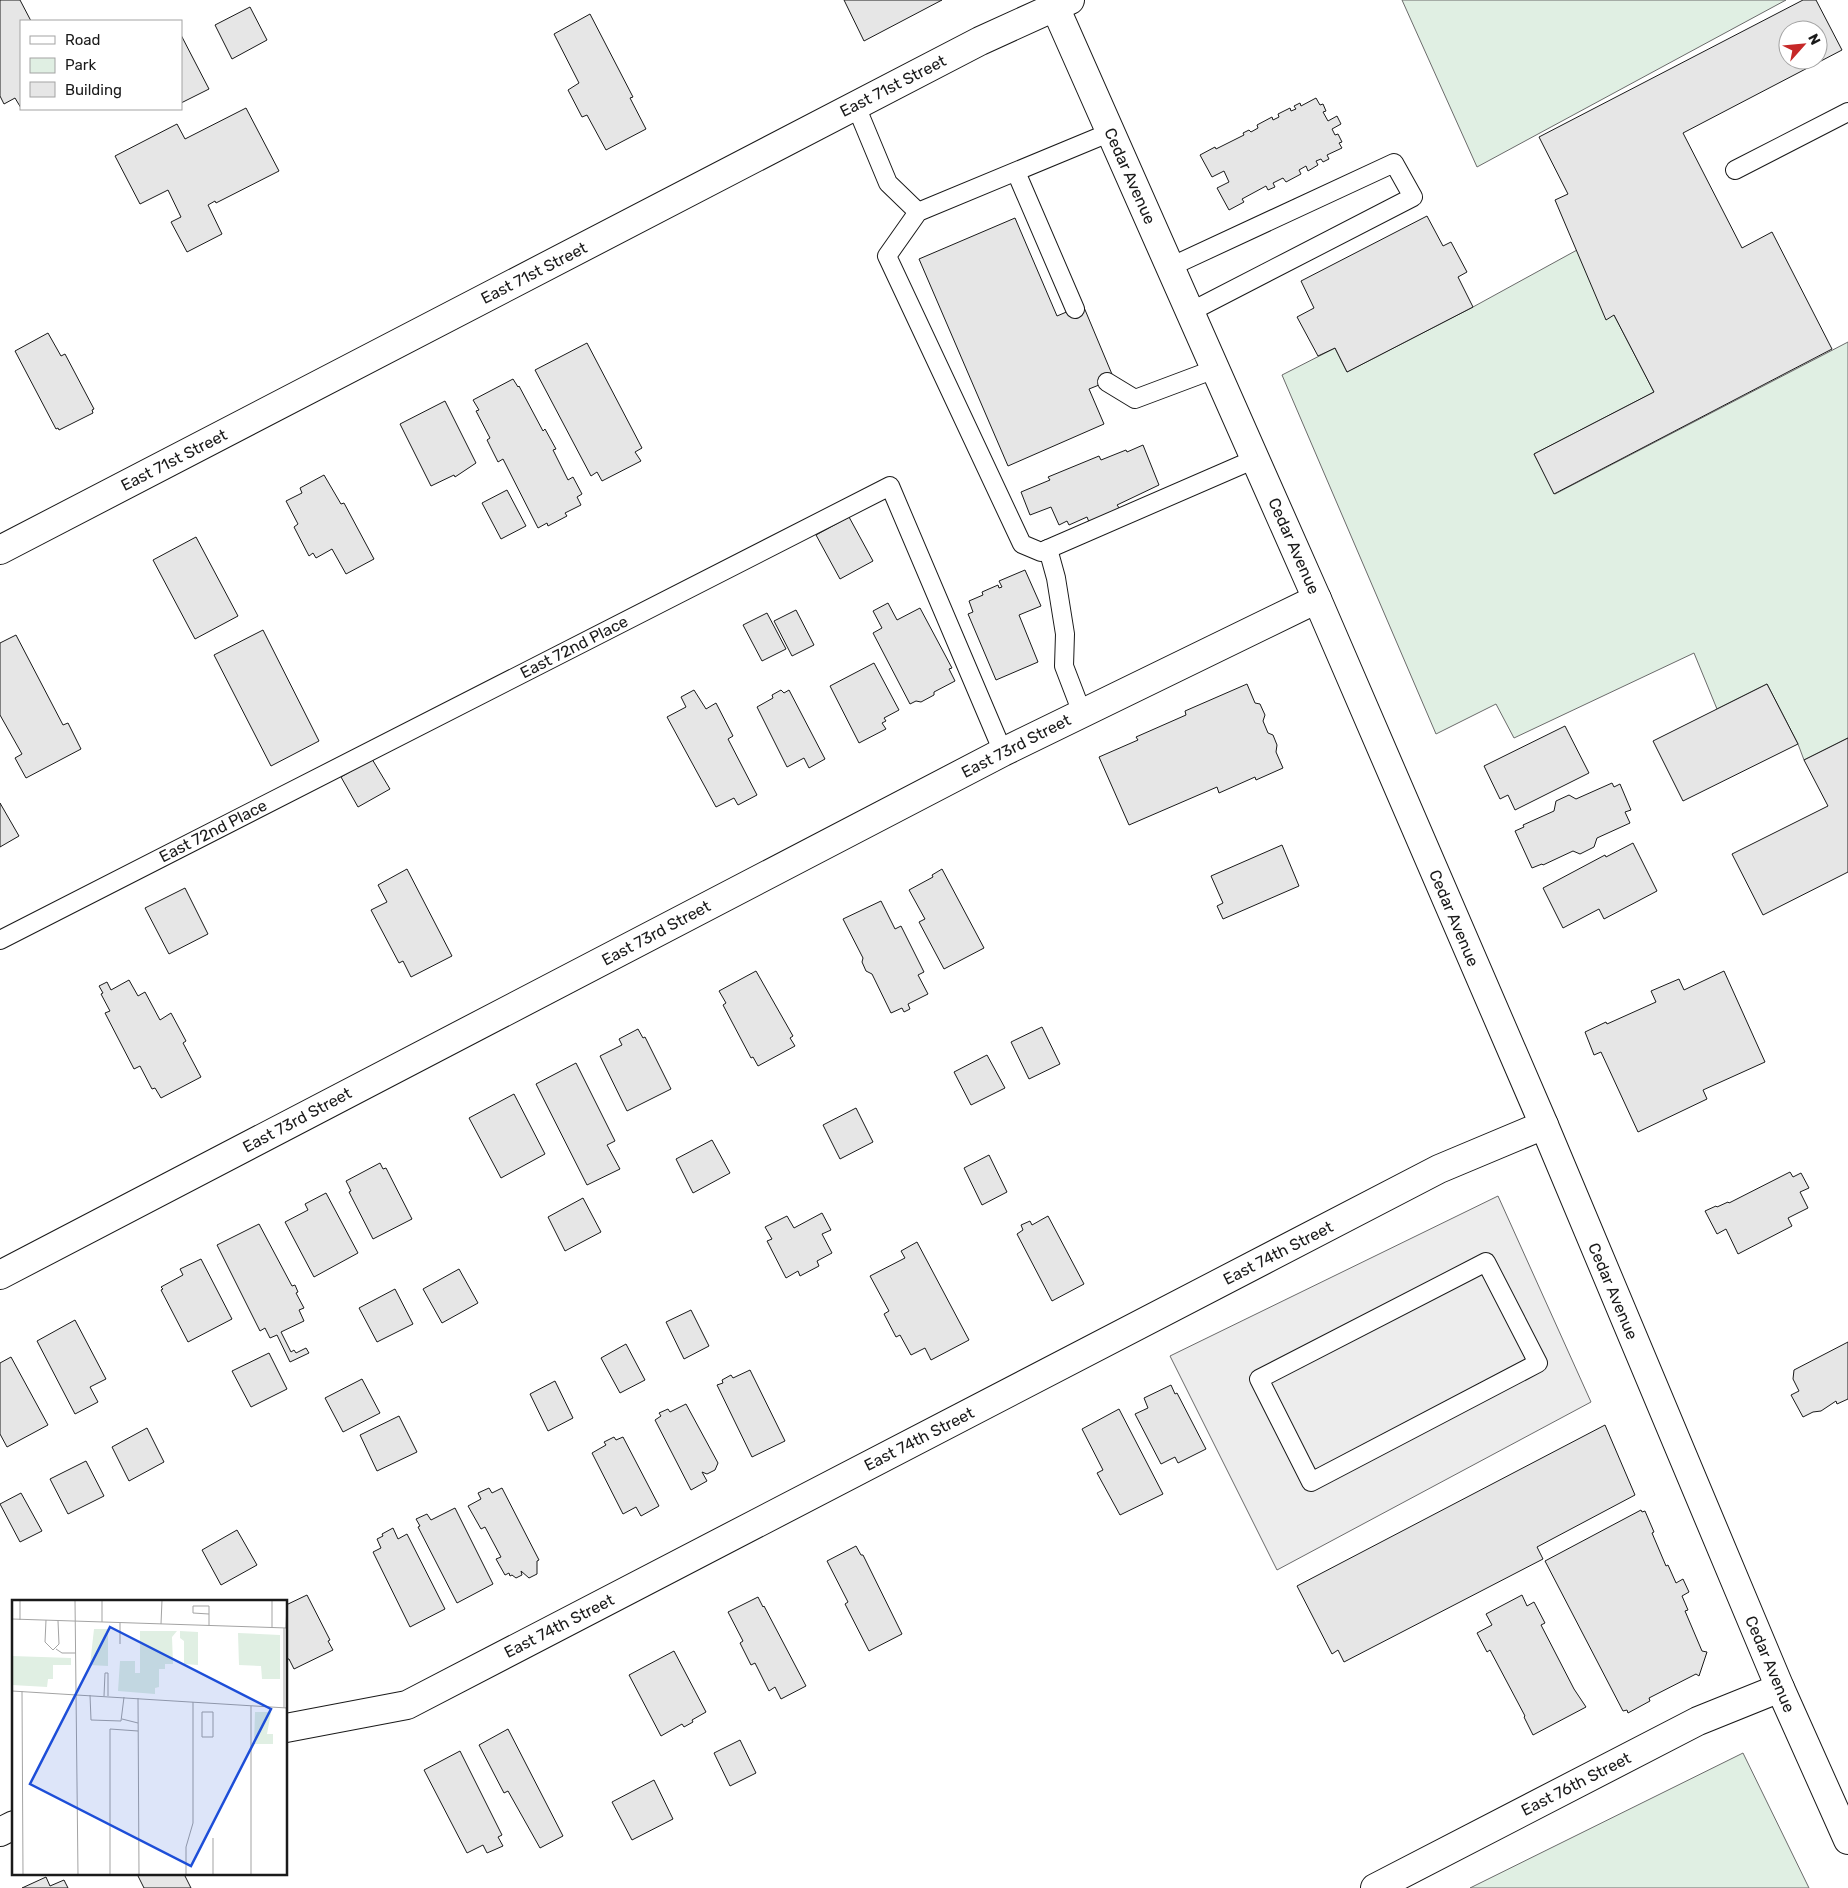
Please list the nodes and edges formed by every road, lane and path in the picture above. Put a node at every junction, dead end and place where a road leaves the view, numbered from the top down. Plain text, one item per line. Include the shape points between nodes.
1 (1059, 2) edge
2 (856, 106) junction
3 (1848, 112) edge
4 (1111, 132) junction
5 (1735, 170) dead end
6 (1016, 172) junction
7 (918, 212) junction
8 (1170, 267) junction
9 (1075, 309) dead end
10 (1190, 312) junction
11 (1215, 369) junction
12 (1107, 382) dead end
13 (1255, 459) junction
14 (1048, 549) junction
15 (0, 550) edge
16 (1317, 599) junction
17 (1082, 713) junction
18 (1004, 752) junction
19 (0, 940) edge
20 (1544, 1125) junction
21 (1486, 1262) joint
22 (0, 1276) edge
23 (1780, 1688) junction
24 (288, 1728) edge
25 (12, 1826) edge
26 (0, 1832) edge
27 (1848, 1840) edge
28 (1375, 1888) edge

1 - 2 street, East 71st Street
1 - 4 street, Cedar Avenue
2 - 7 lane via 888,183
2 - 15 street, East 71st Street
3 - 5 lane
4 - 6 lane
4 - 8 street, Cedar Avenue
6 - 7 lane
6 - 9 lane
7 - 14 lane via 887,256 1022,544 1042,552
8 - 10 street, Cedar Avenue
8 - 10 lane via 1394,163 1413,197
10 - 11 street, Cedar Avenue
11 - 12 lane via 1134,399
11 - 13 street, Cedar Avenue
13 - 14 lane
13 - 16 street, Cedar Avenue
14 - 17 lane via 1065,634 1064,666
16 - 17 street, East 73rd Street
16 - 20 street, Cedar Avenue
17 - 18 street, East 73rd Street
18 - 19 lane, East 72nd Place via 890,486
18 - 22 street, East 73rd Street
20 - 23 street, Cedar Avenue
20 - 24 street, East 74th Street via 1439,1169 407,1705
21 - 21 lane via 1259,1380 1311,1482 1538,1363
23 - 27 street, Cedar Avenue
23 - 28 street, East 76th Street via 1698,1721
25 - 26 street

